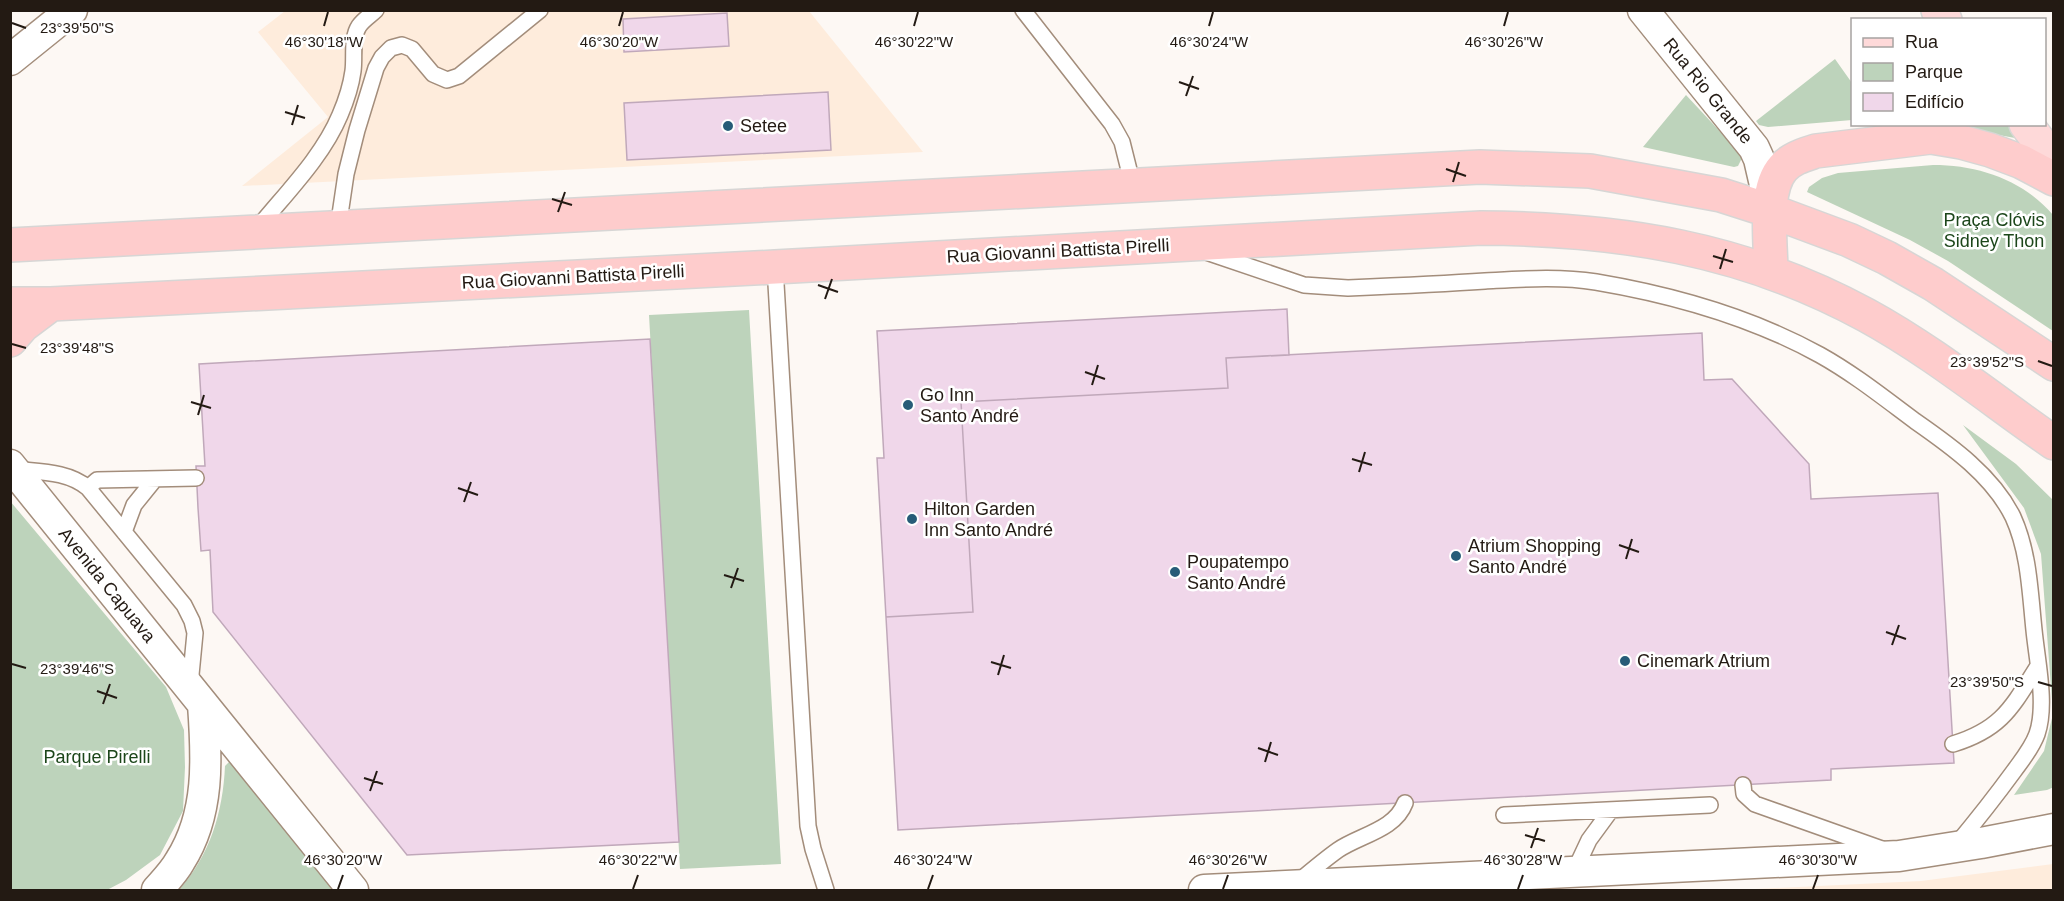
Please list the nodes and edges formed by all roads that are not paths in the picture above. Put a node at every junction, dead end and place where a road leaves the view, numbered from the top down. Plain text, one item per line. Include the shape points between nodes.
1 (72, 10) edge
2 (376, 10) edge
3 (540, 10) edge
4 (1023, 10) edge
5 (1643, 10) edge
6 (10, 60) edge
7 (2028, 126) edge
8 (1939, 131) edge
9 (2054, 160) edge
10 (2054, 179) edge
11 (1133, 186) junction
12 (1770, 211) junction
13 (338, 228) junction
14 (254, 233) junction
15 (1184, 244) junction
16 (10, 245) edge
17 (775, 267) junction
18 (1771, 273) junction
19 (10, 304) edge
20 (51, 304) junction
21 (10, 340) edge
22 (2054, 364) edge
23 (2054, 443) edge
24 (12, 467) edge
25 (196, 478) dead end
26 (154, 479) junction
27 (93, 484) junction
28 (124, 532) junction
29 (2038, 666) junction
30 (196, 696) junction
31 (1953, 744) dead end
32 (1743, 785) dead end
33 (1405, 803) dead end
34 (1710, 806) dead end
35 (1611, 810) junction
36 (1504, 815) dead end
37 (2054, 829) edge
38 (1954, 847) junction
39 (1899, 856) junction
40 (1574, 872) junction
41 (1293, 886) junction
42 (157, 891) edge
43 (353, 891) edge
44 (826, 891) edge
45 (1203, 891) edge

1 - 6 street
2 - 14 lane via 358,26 353,71 339,117 310,166
3 - 13 lane via 459,76 447,80 433,74 412,49 402,45 391,48 382,57 354,141
4 - 11 lane via 1112,124 1122,142
5 - 12 street, Rua Rio Grande via 1754,148
7 - 9 main road
8 - 10 highway via 2022,162
8 - 12 highway via 1798,156 1776,180
11 - 12 highway via 1480,167 1541,168 1636,178 1721,195
11 - 13 highway
12 - 18 highway
12 - 22 highway via 1887,258
13 - 14 highway
14 - 16 highway
15 - 17 highway, Rua Giovanni Battista Pirelli
15 - 18 highway, Rua Giovanni Battista Pirelli via 1481,228 1563,231 1669,243
15 - 29 lane via 1323,288 1550,278 1596,282 1718,311 1792,341 1853,376 1944,441 2004,502 2024,548
17 - 20 highway, Rua Giovanni Battista Pirelli
17 - 44 lane via 808,825
18 - 23 highway, Rua Giovanni Battista Pirelli via 1868,316
19 - 20 highway, Rua Giovanni Battista Pirelli
20 - 21 highway
24 - 27 lane
24 - 30 street, Avenida Capuava
25 - 26 lane
26 - 27 lane
26 - 28 lane via 134,505
27 - 28 lane
28 - 30 lane via 192,621
29 - 31 lane via 2004,717 1972,738
29 - 38 lane via 2040,721 2031,747
30 - 42 street via 206,765 200,814 180,863
30 - 43 street, Avenida Capuava
32 - 39 lane via 1744,794 1755,804
33 - 41 lane via 1391,823 1340,849
34 - 35 lane
35 - 36 lane
35 - 40 lane via 1589,840
37 - 38 street
38 - 39 street
39 - 40 street
40 - 41 street
41 - 45 street

